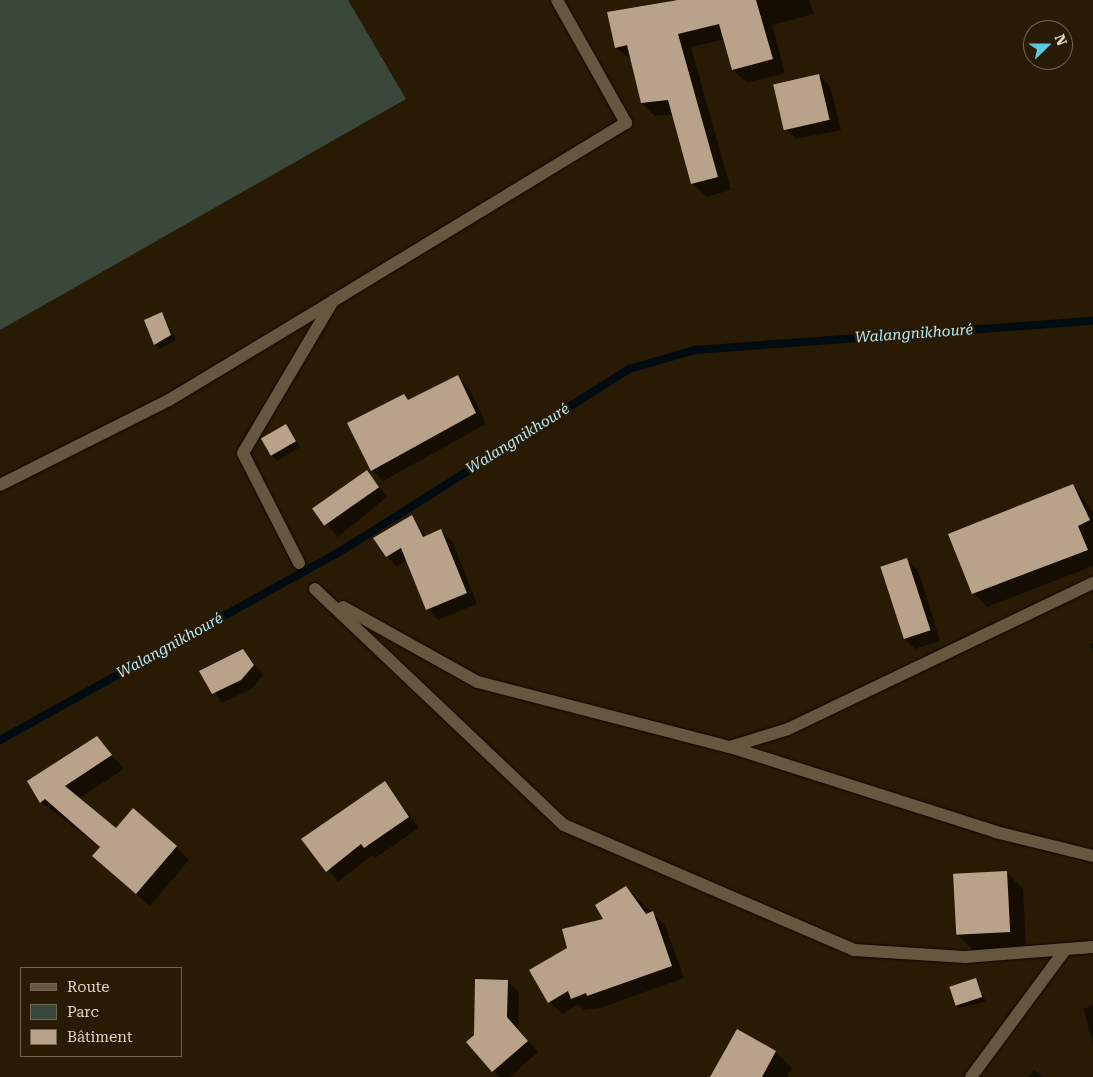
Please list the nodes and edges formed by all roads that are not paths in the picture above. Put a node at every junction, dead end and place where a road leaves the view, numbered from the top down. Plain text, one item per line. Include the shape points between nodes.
1 (557, 0) edge
2 (333, 301) junction
3 (0, 486) edge
4 (299, 563) dead end
5 (1093, 582) edge
6 (730, 747) junction
7 (1093, 856) edge
8 (1093, 947) edge
9 (1065, 950) junction
10 (971, 1077) edge

1 - 2 street via 626,123
2 - 3 street via 168,400
2 - 4 street via 243,453
5 - 6 street via 788,729
6 - 7 street via 996,832
6 - 9 street via 478,682 371,626 315,589 564,825 854,950 965,957
8 - 9 street
9 - 10 street

